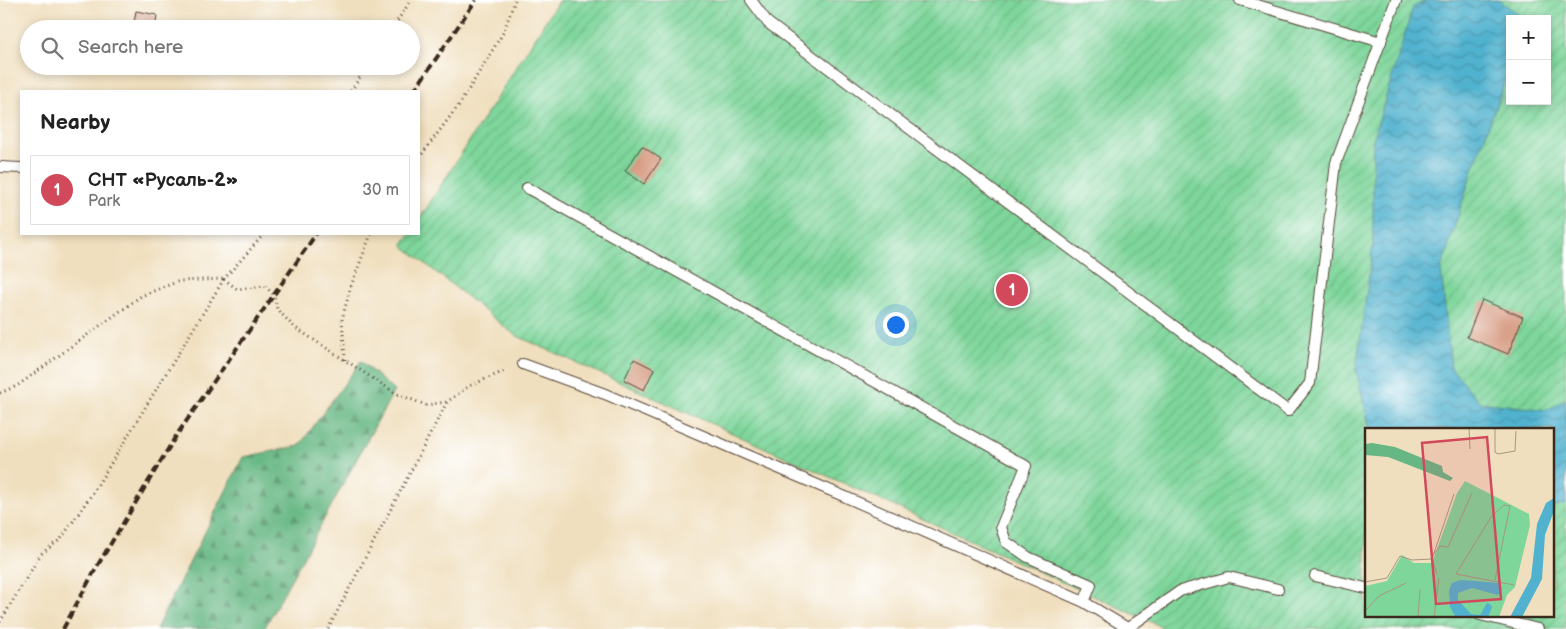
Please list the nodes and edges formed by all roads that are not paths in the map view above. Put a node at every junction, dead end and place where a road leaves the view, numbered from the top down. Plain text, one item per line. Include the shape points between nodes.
1 (751, 0) edge
2 (1240, 0) edge
3 (1396, 0) edge
4 (1381, 42) junction
5 (0, 166) edge
6 (20, 168) edge
7 (527, 188) dead end
8 (523, 364) road end
9 (1315, 576) dead end
10 (1365, 588) edge
11 (1278, 589) dead end
12 (1084, 602) junction
13 (1484, 616) edge
14 (1128, 628) edge
15 (1538, 629) edge

1 - 4 lane via 768,23 1288,411 1310,383 1336,163
2 - 4 lane
3 - 4 lane
5 - 6 lane
7 - 12 lane via 1026,466 1001,527 1006,542 1028,558 1090,585
8 - 12 lane via 605,394
9 - 10 lane
11 - 14 lane via 1229,577 1180,591
12 - 14 lane
13 - 15 lane

